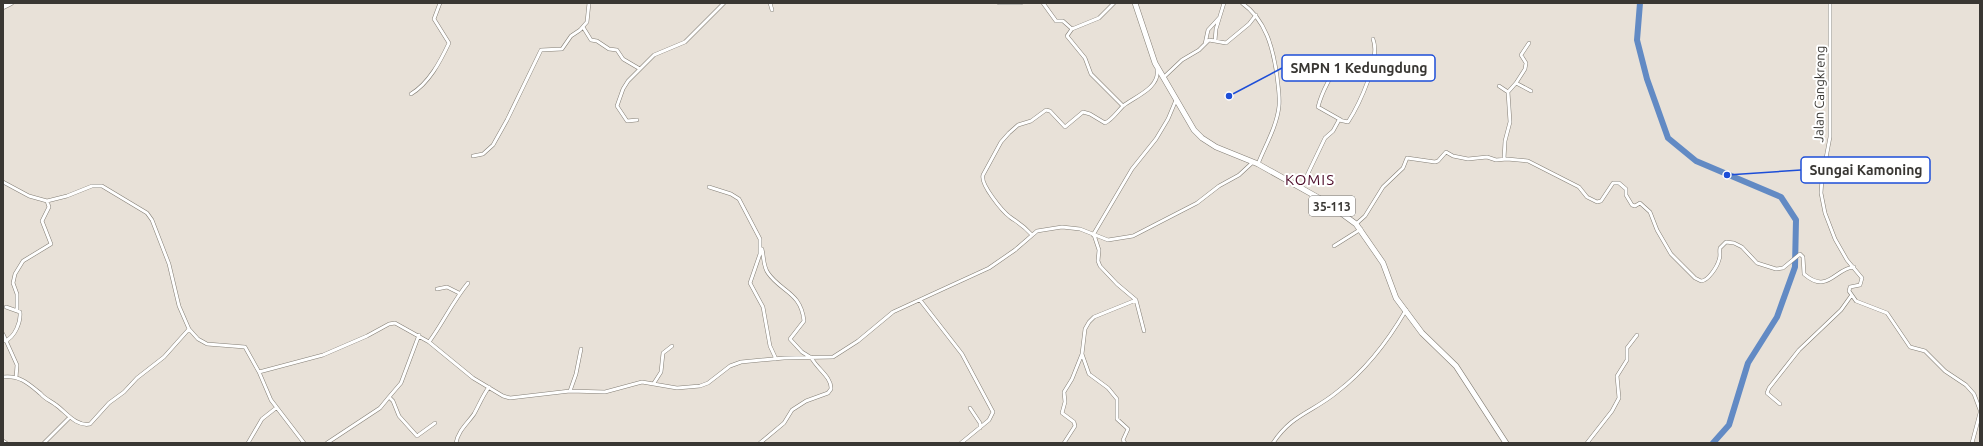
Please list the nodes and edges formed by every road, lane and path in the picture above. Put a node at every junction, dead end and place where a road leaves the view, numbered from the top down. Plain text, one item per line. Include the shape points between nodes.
1 (10, 3) edge
2 (440, 3) edge
3 (589, 3) edge
4 (724, 3) edge
5 (770, 3) edge
6 (999, 3) edge
7 (1021, 3) edge
8 (1043, 3) edge
9 (1114, 3) edge
10 (1135, 3) edge
11 (1224, 3) edge
12 (1242, 3) edge
13 (1830, 3) edge
14 (3, 7) edge
15 (772, 10) dead end
16 (1256, 15) junction
17 (1219, 18) junction
18 (583, 27) junction
19 (1072, 29) junction
20 (1373, 39) dead end
21 (1215, 40) junction
22 (1529, 43) dead end
23 (1205, 44) junction
24 (1155, 63) junction
25 (640, 69) junction
26 (1369, 76) junction
27 (1163, 78) junction
28 (1516, 83) junction
29 (1499, 86) dead end
30 (1531, 91) dead end
31 (1508, 92) junction
32 (411, 94) dead end
33 (1176, 100) junction
34 (1123, 106) junction
35 (637, 120) dead end
36 (1341, 120) junction
37 (473, 156) dead end
38 (1504, 159) junction
39 (1256, 163) junction
40 (3, 182) edge
41 (708, 187) dead end
42 (1301, 188) junction
43 (47, 201) junction
44 (1356, 224) junction
45 (1361, 229) junction
46 (1032, 235) junction
47 (1094, 235) junction
48 (1334, 246) dead end
49 (762, 247) junction
50 (1854, 267) junction
51 (468, 283) dead end
52 (436, 289) dead end
53 (459, 293) junction
54 (1851, 296) junction
55 (920, 300) junction
56 (1136, 300) junction
57 (6, 307) dead end
58 (17, 310) junction
59 (1406, 310) junction
60 (189, 329) junction
61 (1144, 331) dead end
62 (3, 334) edge
63 (1637, 335) dead end
64 (419, 336) junction
65 (5, 341) junction
66 (428, 342) junction
67 (672, 346) dead end
68 (581, 349) dead end
69 (1082, 354) junction
70 (810, 357) junction
71 (776, 359) junction
72 (258, 372) junction
73 (3, 378) edge
74 (16, 378) junction
75 (654, 383) junction
76 (490, 387) junction
77 (570, 391) junction
78 (390, 397) junction
79 (1780, 404) dead end
80 (276, 408) junction
81 (970, 408) dead end
82 (1980, 410) edge
83 (1980, 413) edge
84 (70, 417) junction
85 (435, 424) dead end
86 (980, 428) junction
87 (3, 441) edge
88 (303, 442) edge
89 (6, 443) edge
90 (44, 443) edge
91 (248, 443) edge
92 (298, 443) edge
93 (326, 443) edge
94 (456, 443) edge
95 (760, 443) edge
96 (961, 443) edge
97 (1064, 443) edge
98 (1124, 443) edge
99 (1273, 443) edge
100 (1506, 443) edge
101 (1587, 443) edge
102 (1972, 443) edge

1 - 14 main road
2 - 32 street via 434,19 449,42 423,86
3 - 18 street via 588,18
4 - 25 street via 685,42 654,55
5 - 15 street
6 - 7 street
8 - 19 street via 1056,21 1063,21
9 - 19 street via 1099,18
10 - 24 main road, 35-113
11 - 17 street
12 - 16 street
13 - 50 street, Jalan Cangkreng via 1830,137 1822,193 1825,213 1840,250
16 - 21 street via 1226,43
16 - 39 street via 1266,32 1274,56 1279,98 1278,112
17 - 21 street
17 - 23 street via 1208,30
18 - 25 street via 589,38 606,48 617,50 623,59
18 - 37 street via 571,36 562,49 541,50 493,145 483,154
19 - 34 street via 1067,36 1085,58 1091,74
20 - 26 street via 1375,50
21 - 23 street via 1209,40
22 - 28 street via 1521,55 1526,63 1526,69
23 - 27 street via 1182,60
24 - 27 main road, 35-113
24 - 34 street via 1157,76 1152,85
25 - 35 street via 625,85 617,105 627,121
26 - 36 street via 1349,120
26 - 36 street via 1342,64 1336,70 1318,107
27 - 33 main road, 35-113
28 - 30 street
28 - 31 street
29 - 31 street
31 - 38 street via 1510,118
33 - 39 main road, 35-113 via 1194,130 1202,138 1216,147
33 - 47 street via 1159,134 1132,169
34 - 46 street via 1105,123 1083,112 1065,127 1046,110 1031,121 1018,125 1001,142 982,180 1009,216 1021,223
36 - 42 street via 1325,138
38 - 44 street via 1468,159 1446,152 1435,162 1407,158 1403,168 1383,187
38 - 50 street via 1528,161 1579,188 1585,196 1597,202 1601,201 1613,183 1619,183 1626,189 1626,195 1632,205 1640,203 1650,212 1671,254 1701,281 1707,279 1717,265 1720,259 1719,249 1726,242 1740,246 1756,262 1770,268 1782,269 1798,255 1802,256 1804,274 1818,281 1830,280 1846,269
39 - 42 main road, 35-113
39 - 47 street via 1197,203 1143,232 1115,240
40 - 43 street via 29,196
41 - 49 street via 739,199
42 - 44 main road, 35-113
43 - 58 street via 49,207 42,221 51,244 23,261 15,274 13,283 17,294
43 - 60 street via 99,185 147,213 169,264 179,306
44 - 45 main road, 35-113
45 - 48 street
45 - 59 main road, 35-113 via 1383,263 1396,298
46 - 47 street via 1046,229 1062,227 1080,229
46 - 55 street via 989,268
47 - 56 street via 1100,266
49 - 70 street via 764,266 768,274 792,294 799,304 804,321 790,339
49 - 71 street via 750,283 763,307 770,346
50 - 54 street, Jalan Cangkreng via 1862,280 1859,285 1850,288 1848,291
51 - 53 street
52 - 53 street via 447,287
53 - 66 street via 451,310
54 - 79 street via 1841,310 1799,350 1769,388 1768,393
54 - 82 street via 1862,304 1887,313 1910,347 1925,351 1945,371 1966,385 1974,394
55 - 70 street via 893,312 845,350 832,357
55 - 86 street via 947,336 957,345 993,412
56 - 61 street
56 - 69 street via 1094,317 1085,328
57 - 58 street
58 - 65 street via 20,312 17,328 9,340
59 - 99 street via 1386,341 1358,373 1337,392 1293,420
59 - 100 main road, 35-113 via 1422,333 1456,366
60 - 72 street via 207,344 245,347
60 - 84 street via 164,357 109,403 90,424 81,424
62 - 65 street
63 - 101 street via 1626,348 1627,360 1617,376 1620,398
64 - 66 street
64 - 72 street via 396,323 391,323 323,355
64 - 78 street via 401,383
65 - 74 street via 17,365
66 - 76 street via 471,377
67 - 75 street via 663,353 661,372
68 - 77 street
69 - 97 street via 1064,392 1062,413 1074,422 1075,426
69 - 98 street via 1089,374 1108,388 1117,399 1117,419 1128,429
70 - 71 street
70 - 95 street via 831,382 831,389 828,393 806,401 792,410 784,423
71 - 75 street via 735,364 700,386 677,388
72 - 80 street
73 - 74 street
74 - 84 street via 28,382
75 - 77 street via 639,383 605,392
76 - 77 street via 510,398
76 - 94 street via 458,435
78 - 85 street via 397,414 416,435 419,436
78 - 93 street via 380,408
80 - 88 street
80 - 91 street via 262,419
81 - 86 street via 980,423
83 - 102 street
84 - 90 street
86 - 96 street
87 - 89 street
88 - 92 street

